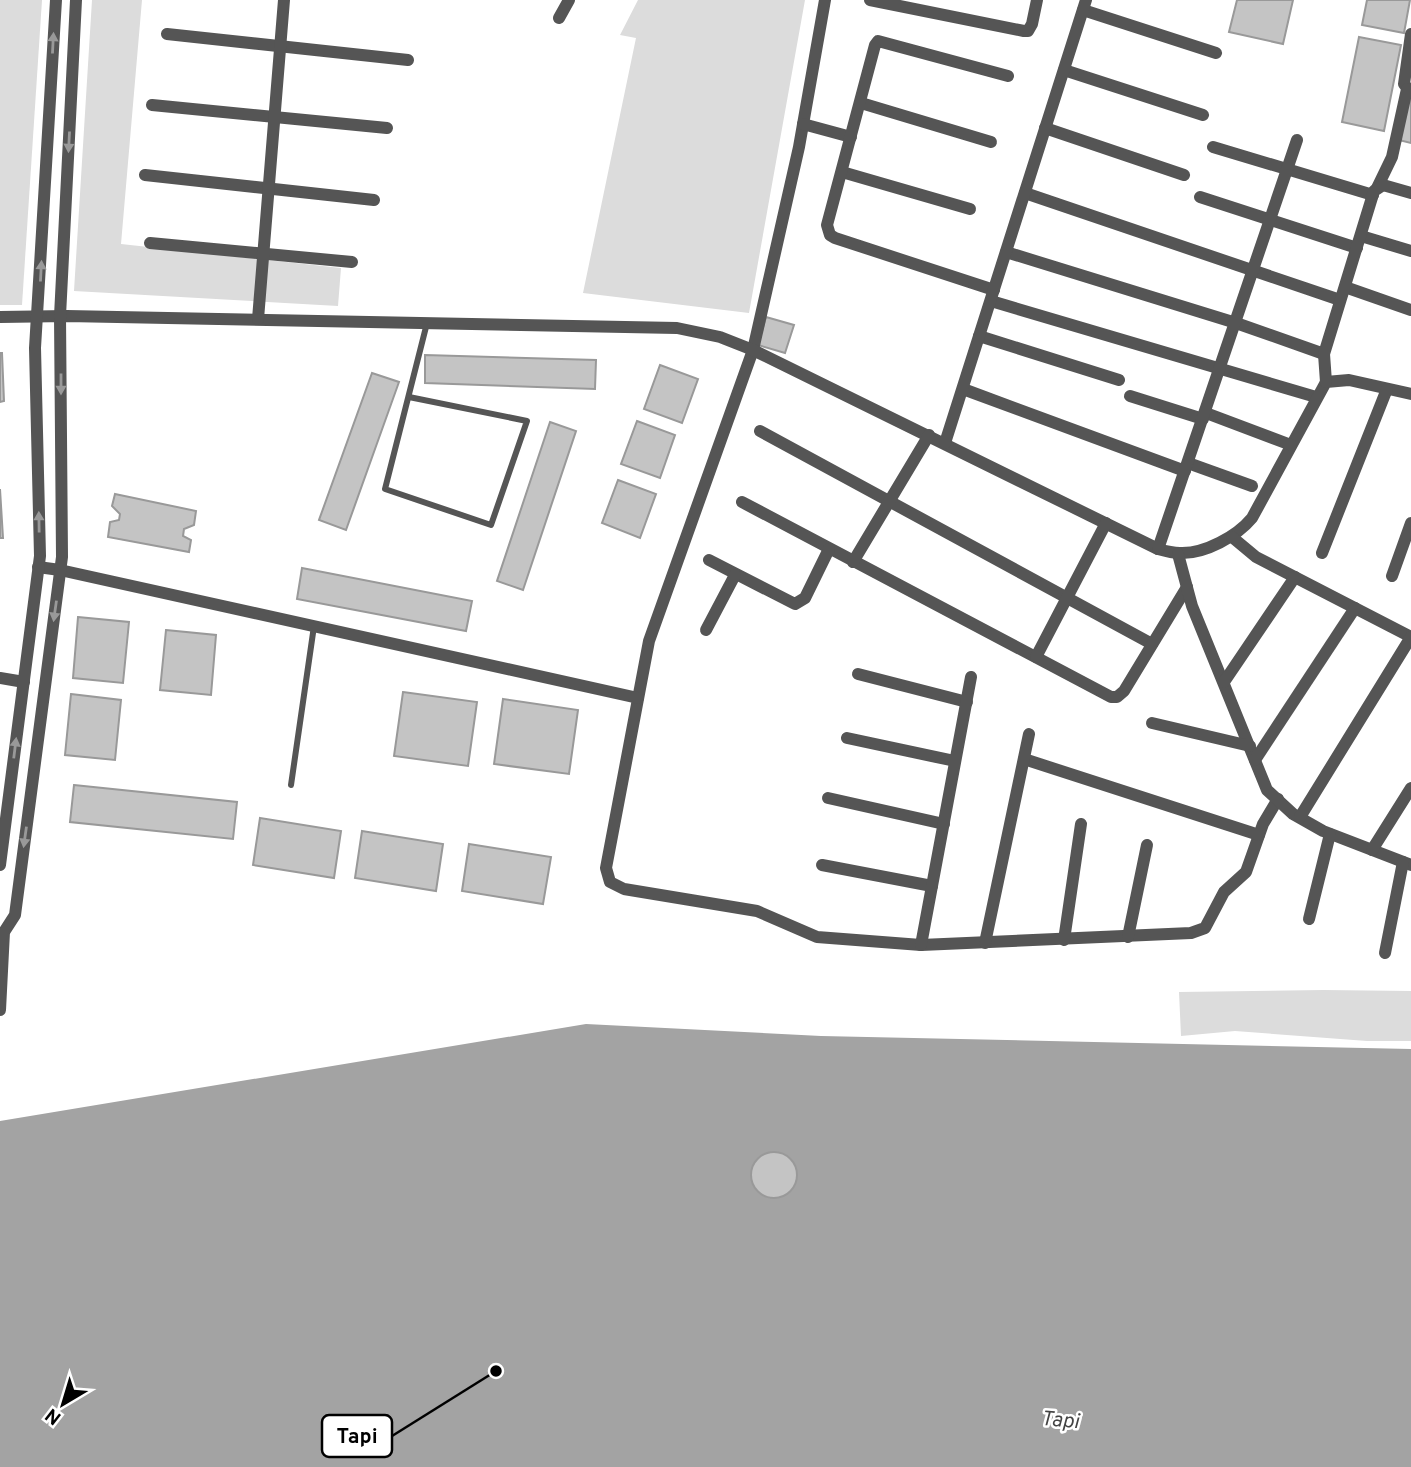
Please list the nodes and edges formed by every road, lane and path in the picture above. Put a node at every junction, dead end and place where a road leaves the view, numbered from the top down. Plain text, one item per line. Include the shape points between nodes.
1 (55, 0) edge
2 (76, 0) edge
3 (284, 0) edge
4 (569, 0) edge
5 (825, 0) edge
6 (870, 0) edge
7 (1037, 0) edge
8 (1084, 5) edge
9 (559, 18) dead end
10 (167, 34) dead end
11 (1411, 34) edge
12 (279, 47) junction
13 (1216, 53) dead end
14 (408, 60) dead end
15 (1064, 70) junction
16 (1008, 76) dead end
17 (1409, 91) edge
18 (861, 103) junction
19 (152, 105) dead end
20 (274, 115) junction
21 (1203, 115) dead end
22 (803, 124) junction
23 (387, 128) dead end
24 (1045, 128) junction
25 (852, 137) junction
26 (1297, 140) dead end
27 (991, 142) dead end
28 (1213, 147) dead end
29 (1287, 169) junction
30 (842, 172) junction
31 (145, 175) dead end
32 (1184, 175) dead end
33 (269, 188) junction
34 (1375, 191) junction
35 (1025, 193) junction
36 (1411, 193) edge
37 (1200, 197) dead end
38 (374, 200) dead end
39 (970, 209) dead end
40 (1270, 220) junction
41 (1359, 242) junction
42 (150, 243) dead end
43 (1411, 251) edge
44 (1006, 252) junction
45 (263, 255) junction
46 (352, 262) dead end
47 (1253, 271) junction
48 (1345, 287) junction
49 (992, 295) junction
50 (1340, 300) junction
51 (1411, 310) edge
52 (38, 316) junction
53 (60, 316) junction
54 (0, 317) edge
55 (258, 319) junction
56 (427, 323) junction
57 (1236, 323) junction
58 (979, 336) junction
59 (753, 349) junction
60 (1324, 354) junction
61 (1221, 369) junction
62 (1119, 380) dead end
63 (1326, 382) junction
64 (962, 389) junction
65 (1387, 389) junction
66 (1411, 394) edge
67 (1130, 396) dead end
68 (409, 397) dead end
69 (1316, 397) junction
70 (1204, 416) junction
71 (760, 432) dead end
72 (929, 435) junction
73 (945, 443) junction
74 (1290, 445) junction
75 (1187, 467) junction
76 (1252, 486) dead end
77 (888, 501) junction
78 (742, 502) dead end
79 (1106, 523) junction
80 (1411, 523) edge
81 (1232, 537) junction
82 (829, 549) junction
83 (1158, 549) junction
84 (1322, 553) dead end
85 (1178, 554) junction
86 (709, 560) dead end
87 (853, 562) junction
88 (38, 567) junction
89 (60, 570) junction
90 (735, 575) junction
91 (1392, 576) dead end
92 (1294, 577) junction
93 (1187, 587) junction
94 (1067, 597) junction
95 (1355, 608) junction
96 (314, 626) junction
97 (706, 631) dead end
98 (1411, 637) edge
99 (1153, 644) junction
100 (1036, 657) junction
101 (858, 674) dead end
102 (971, 677) dead end
103 (0, 678) edge
104 (24, 682) junction
105 (1224, 682) junction
106 (638, 698) junction
107 (967, 702) junction
108 (1152, 723) dead end
109 (1029, 734) dead end
110 (847, 738) dead end
111 (1250, 746) junction
112 (1024, 760) junction
113 (1255, 760) junction
114 (956, 761) junction
115 (291, 785) dead end
116 (1411, 788) edge
117 (828, 798) dead end
118 (1278, 799) junction
119 (1300, 817) junction
120 (944, 824) junction
121 (1081, 824) dead end
122 (1330, 834) junction
123 (1259, 835) junction
124 (1147, 845) dead end
125 (1372, 850) junction
126 (0, 864) edge
127 (1407, 864) edge
128 (822, 865) dead end
129 (932, 886) junction
130 (1309, 919) dead end
131 (2, 928) edge
132 (1128, 937) junction
133 (1064, 940) junction
134 (985, 943) junction
135 (921, 945) junction
136 (1385, 953) dead end
137 (0, 1010) edge

52 -> 1 street
2 -> 53 street
3 - 12 street
4 - 9 street
5 - 22 street
6 - 7 street via 1028,31
8 - 13 street
8 - 15 street
10 - 12 street
11 - 17 street via 1404,80
12 - 14 street
12 - 20 street
15 - 21 street
15 - 24 street
16 - 18 street via 881,40 875,45
17 - 34 street via 1392,157
18 - 25 street
18 - 27 street
19 - 20 street
20 - 23 street
20 - 33 street
22 - 25 street
22 - 59 street
24 - 32 street
24 - 35 street
25 - 30 street
26 - 29 street
28 - 29 street
29 - 34 street
29 - 40 street
30 - 39 street
30 - 49 street via 827,225 831,234
31 - 33 street
33 - 38 street
33 - 45 street
34 - 36 street via 1390,186
34 - 41 street
35 - 44 street
35 - 47 street
37 - 40 street
40 - 41 street
40 - 47 street
41 - 43 street
41 - 48 street
42 - 45 street
44 - 49 street
44 - 57 street
45 - 46 street
45 - 55 street
47 - 50 street
47 - 57 street
48 - 50 street
48 - 51 street
49 - 58 street
49 - 61 street
50 - 60 street
52 - 53 street
52 - 54 street
88 -> 52 street
53 - 55 street
53 -> 89 street
55 - 56 street
56 - 59 street via 677,328
56 - 68 lane via 385,489 492,524 527,421
57 - 60 street
57 - 61 street
58 - 62 street
58 - 64 street
59 - 72 street
59 - 106 street via 649,640
60 - 63 street
61 - 69 street
61 - 70 street
63 - 65 street via 1349,380
63 - 69 street
64 - 73 street
64 - 75 street
65 - 66 street
65 - 84 street
67 - 70 street
69 - 74 street
70 - 74 street
70 - 75 street
71 - 77 street
72 - 73 street
72 - 77 street
73 - 79 street
74 - 81 street via 1252,518
75 - 76 street
75 - 83 street
77 - 87 street
77 - 94 street
78 - 82 street
79 - 83 street
79 - 94 street
80 - 91 street
81 - 85 street
81 - 92 street via 1256,557
82 - 87 street
82 - 90 street via 805,598 795,604
83 - 85 street
85 - 93 street
86 - 90 street
87 - 100 street
88 - 89 street
88 - 104 street
89 - 96 street
89 -> 131 street via 15,915
90 - 97 street
92 - 95 street
92 - 105 street
93 - 99 street
93 - 105 street
94 - 99 street
94 - 100 street
95 - 98 street
95 - 113 street
96 - 106 street
96 - 115 lane
98 - 119 street
99 - 100 street via 1116,697
101 - 107 street
102 - 107 street
103 - 104 street
126 -> 104 street
105 - 111 street
106 - 135 street via 606,867 610,882 624,889 757,911 817,937
107 - 114 street
108 - 111 street
109 - 112 street
110 - 114 street
111 - 113 street
112 - 123 street
112 - 134 street
113 - 118 street via 1267,790
114 - 120 street
116 - 125 street
117 - 120 street
118 - 119 street
118 - 123 street
119 - 122 street
120 - 129 street
121 - 133 street
122 - 125 street
122 - 130 street
123 - 132 street via 1246,872 1224,892 1205,928
124 - 132 street
125 - 127 street
127 - 136 street
128 - 129 street
129 - 135 street
131 - 137 street
132 - 133 street
133 - 134 street
134 - 135 street

